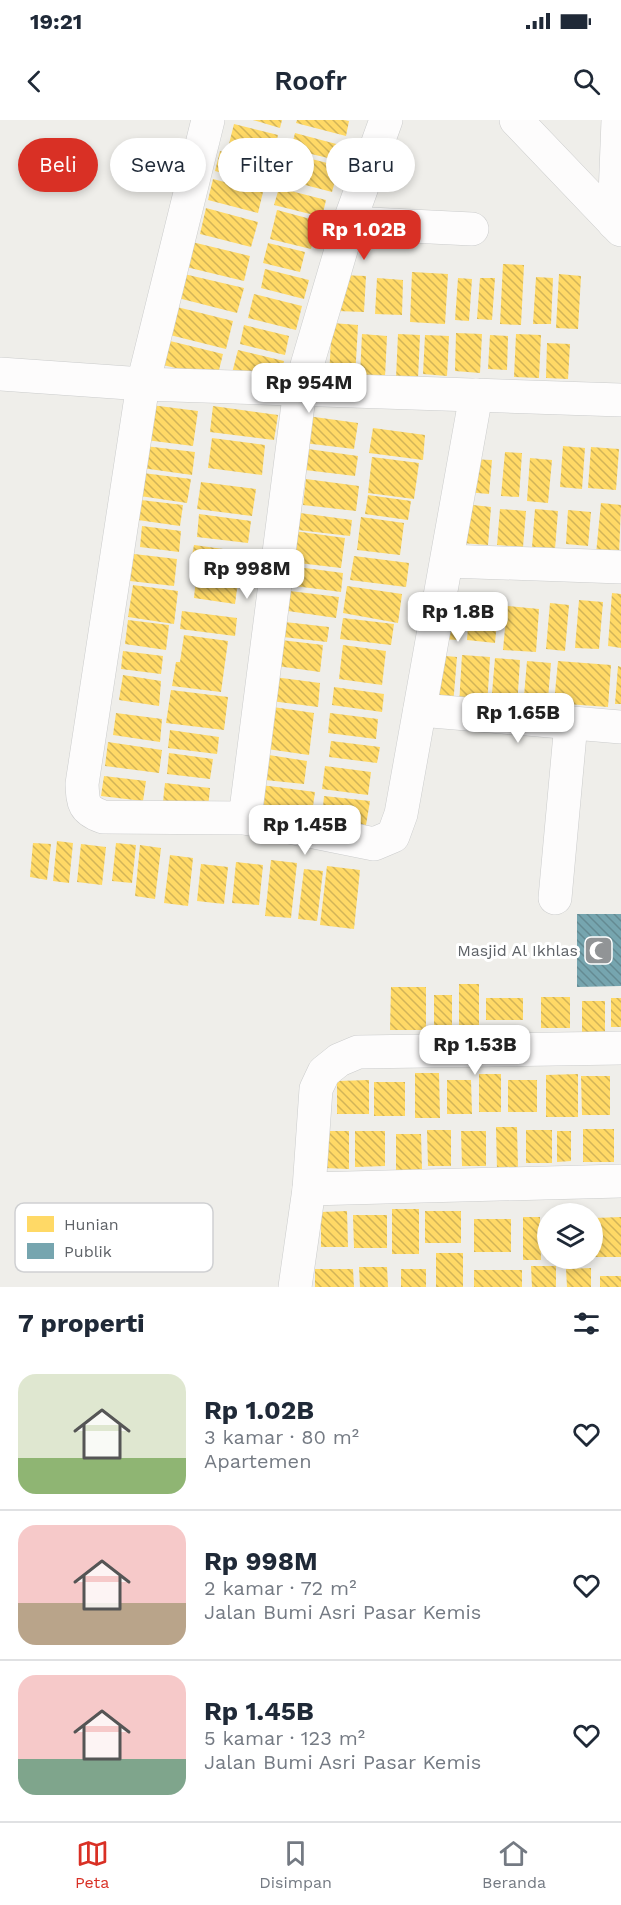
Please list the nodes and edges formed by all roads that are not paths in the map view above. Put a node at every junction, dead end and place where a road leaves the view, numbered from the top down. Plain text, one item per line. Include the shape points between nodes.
1 (208, 120) edge
2 (386, 120) edge
3 (516, 120) edge
4 (618, 120) edge
5 (349, 223) junction
6 (617, 226) edge
7 (472, 229) dead end
8 (0, 375) edge
9 (142, 384) junction
10 (300, 389) junction
11 (476, 395) junction
12 (621, 400) edge
13 (447, 561) junction
14 (621, 567) edge
15 (420, 710) junction
16 (571, 723) junction
17 (621, 727) edge
18 (246, 818) junction
19 (555, 898) dead end
20 (621, 1048) edge
21 (621, 1181) edge
22 (309, 1189) junction
23 (295, 1287) edge

1 - 9 street
2 - 5 street
3 - 6 street
4 - 6 street
5 - 7 street
5 - 10 street
8 - 9 street
9 - 10 street
9 - 18 street via 84,772 83,803 92,813 103,817
10 - 11 street
10 - 18 street
11 - 12 street
11 - 13 street
13 - 14 street
13 - 15 street
15 - 16 street
15 - 18 street via 401,814 393,836 374,844
16 - 17 street
16 - 19 street
20 - 22 street via 358,1052 339,1060 324,1072 316,1089
21 - 22 street
22 - 23 street

